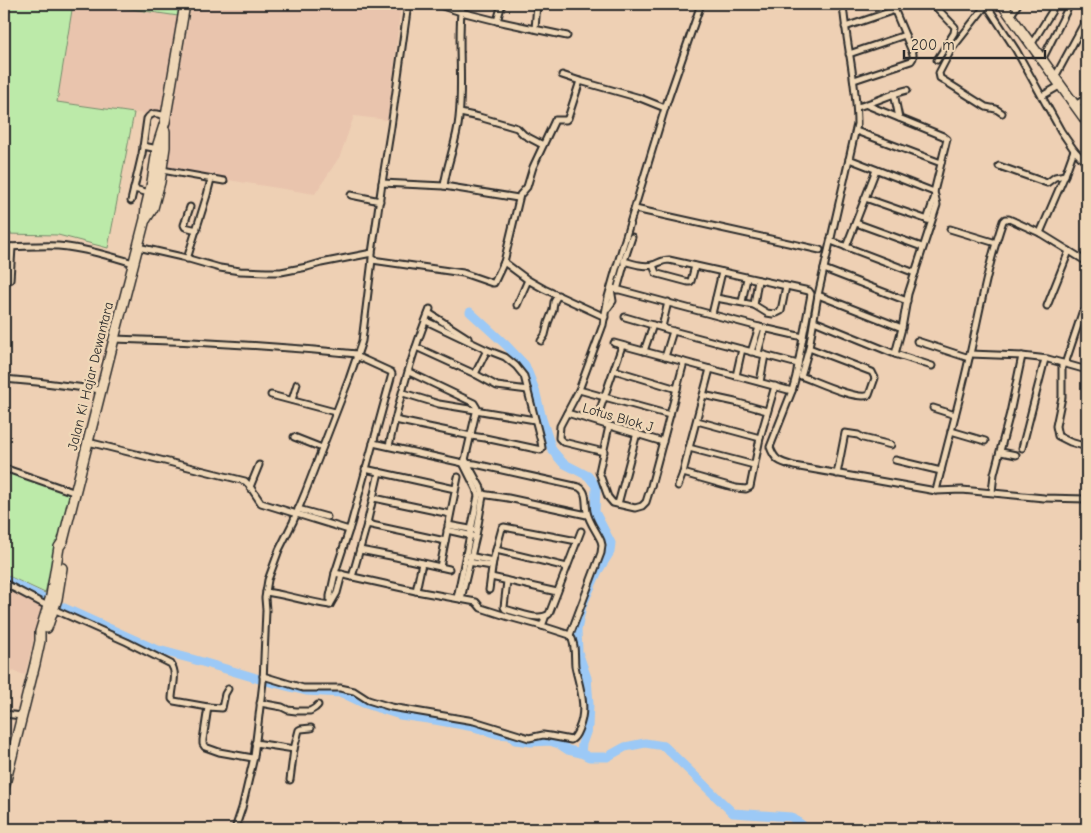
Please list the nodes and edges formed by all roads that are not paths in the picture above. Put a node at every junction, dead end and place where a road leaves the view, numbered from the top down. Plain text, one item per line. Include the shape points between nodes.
1 (185, 4) edge
2 (408, 4) edge
3 (436, 4) edge
4 (463, 4) edge
5 (502, 4) edge
6 (537, 4) edge
7 (701, 4) edge
8 (843, 4) edge
9 (892, 4) edge
10 (933, 4) edge
11 (987, 4) edge
12 (1002, 4) edge
13 (1018, 4) edge
14 (1045, 4) edge
15 (1070, 4) edge
16 (894, 10) junction
17 (461, 12) junction
18 (1011, 15) junction
19 (1087, 18) edge
20 (497, 21) junction
21 (844, 27) junction
22 (535, 29) junction
23 (905, 35) junction
24 (567, 36) dead end
25 (1031, 45) junction
26 (849, 54) junction
27 (937, 60) dead end
28 (1042, 60) junction
29 (562, 75) dead end
30 (854, 80) junction
31 (580, 81) junction
32 (1058, 81) junction
33 (907, 90) dead end
34 (894, 93) junction
35 (1046, 94) junction
36 (1087, 98) edge
37 (867, 105) junction
38 (1075, 105) junction
39 (857, 107) junction
40 (665, 108) junction
41 (460, 113) junction
42 (1002, 113) dead end
43 (163, 117) junction
44 (899, 118) junction
45 (1087, 122) edge
46 (856, 131) junction
47 (543, 145) junction
48 (145, 146) junction
49 (156, 148) junction
50 (1074, 150) junction
51 (849, 160) junction
52 (941, 163) junction
53 (1087, 164) edge
54 (998, 166) dead end
55 (876, 170) junction
56 (1065, 175) junction
57 (158, 176) junction
58 (224, 181) dead end
59 (210, 182) junction
60 (382, 183) junction
61 (444, 186) junction
62 (136, 190) junction
63 (147, 193) junction
64 (934, 194) junction
65 (520, 195) junction
66 (351, 196) dead end
67 (865, 198) junction
68 (131, 201) dead end
69 (380, 201) junction
70 (190, 208) dead end
71 (635, 208) junction
72 (145, 219) junction
73 (929, 220) junction
74 (856, 223) junction
75 (950, 229) dead end
76 (197, 230) junction
77 (1040, 233) junction
78 (632, 237) dead end
79 (831, 241) junction
80 (996, 243) junction
81 (4, 247) edge
82 (12, 247) junction
83 (138, 247) junction
84 (846, 247) junction
85 (922, 247) junction
86 (820, 250) dead end
87 (1069, 251) junction
88 (372, 253) junction
89 (620, 256) junction
90 (187, 259) junction
91 (372, 260) junction
92 (624, 261) junction
93 (504, 262) junction
94 (1087, 262) edge
95 (134, 263) junction
96 (653, 265) junction
97 (695, 266) junction
98 (824, 269) junction
99 (722, 272) junction
100 (915, 273) junction
101 (525, 278) junction
102 (747, 278) junction
103 (10, 280) dead end
104 (758, 280) junction
105 (786, 286) junction
106 (613, 289) junction
107 (558, 295) junction
108 (818, 295) junction
109 (716, 298) junction
110 (907, 301) junction
111 (668, 302) junction
112 (742, 302) junction
113 (517, 304) dead end
114 (754, 304) junction
115 (1047, 306) dead end
116 (1087, 310) edge
117 (712, 314) junction
118 (605, 317) junction
119 (625, 317) dead end
120 (426, 321) junction
121 (814, 321) junction
122 (653, 325) junction
123 (662, 327) junction
124 (762, 327) junction
125 (902, 328) junction
126 (673, 331) junction
127 (803, 336) junction
128 (114, 339) junction
129 (541, 341) dead end
130 (916, 341) dead end
131 (472, 343) junction
132 (614, 343) dead end
133 (622, 346) junction
134 (416, 347) junction
135 (809, 348) junction
136 (487, 350) junction
137 (742, 350) junction
138 (644, 352) junction
139 (751, 352) junction
140 (758, 353) junction
141 (895, 354) junction
142 (357, 355) junction
143 (765, 355) junction
144 (970, 356) junction
145 (1022, 356) junction
146 (666, 357) junction
147 (1045, 359) junction
148 (684, 362) junction
149 (798, 364) junction
150 (1064, 364) junction
151 (932, 366) dead end
152 (710, 369) junction
153 (614, 370) junction
154 (1087, 370) edge
155 (409, 372) junction
156 (475, 374) junction
157 (736, 376) junction
158 (4, 379) edge
159 (760, 382) junction
160 (297, 384) dead end
161 (775, 386) junction
162 (676, 389) junction
163 (101, 390) junction
164 (528, 390) junction
165 (579, 390) junction
166 (792, 391) junction
167 (403, 393) junction
168 (272, 395) dead end
169 (704, 395) junction
170 (604, 397) junction
171 (292, 400) junction
172 (932, 408) dead end
173 (477, 410) junction
174 (767, 411) junction
175 (335, 412) junction
176 (566, 413) junction
177 (670, 414) junction
178 (955, 415) junction
179 (395, 420) junction
180 (535, 420) junction
181 (596, 421) junction
182 (697, 421) junction
183 (610, 426) junction
184 (951, 431) junction
185 (637, 433) junction
186 (471, 436) junction
187 (294, 437) dead end
188 (760, 438) junction
189 (986, 441) dead end
190 (88, 442) junction
191 (663, 442) junction
192 (373, 444) junction
193 (891, 445) dead end
194 (389, 446) junction
195 (322, 448) junction
196 (689, 448) junction
197 (1022, 448) dead end
198 (1087, 448) edge
199 (604, 452) junction
200 (1000, 452) junction
201 (1016, 455) dead end
202 (895, 460) dead end
203 (465, 462) junction
204 (259, 465) dead end
205 (754, 465) junction
206 (4, 468) edge
207 (365, 469) junction
208 (941, 471) junction
209 (379, 472) junction
210 (683, 473) junction
211 (837, 474) junction
212 (458, 477) dead end
213 (678, 486) dead end
214 (250, 487) junction
215 (455, 489) junction
216 (936, 491) junction
217 (992, 492) junction
218 (76, 493) junction
219 (480, 494) junction
220 (374, 498) junction
221 (1087, 499) edge
222 (618, 504) junction
223 (297, 511) junction
224 (450, 514) junction
225 (587, 515) junction
226 (327, 517) dead end
227 (367, 524) junction
228 (448, 527) junction
229 (349, 530) junction
230 (581, 531) dead end
231 (474, 533) junction
232 (445, 541) junction
233 (577, 541) junction
234 (360, 550) junction
235 (496, 550) junction
236 (468, 559) junction
237 (422, 563) junction
238 (493, 564) junction
239 (440, 567) junction
240 (567, 567) junction
241 (449, 569) dead end
242 (335, 573) junction
243 (342, 574) junction
244 (352, 576) junction
245 (491, 577) junction
246 (508, 581) junction
247 (4, 583) edge
248 (489, 590) dead end
249 (416, 591) junction
250 (266, 592) junction
251 (557, 592) junction
252 (459, 599) junction
253 (52, 603) junction
254 (330, 605) junction
255 (545, 618) junction
256 (542, 626) junction
257 (570, 635) junction
258 (263, 679) junction
259 (228, 689) dead end
260 (260, 703) junction
261 (318, 705) dead end
262 (208, 706) junction
263 (4, 714) edge
264 (22, 716) junction
265 (311, 728) dead end
266 (255, 743) junction
267 (294, 749) junction
268 (253, 758) junction
269 (6, 771) edge
270 (290, 780) dead end
271 (4, 788) edge
272 (235, 829) edge

1 - 43 main road, Jalan Ki Hajar Dewantara
2 - 60 street
3 - 17 street
4 - 17 street
5 - 20 street
6 - 22 street
7 - 40 street
8 - 21 street
9 - 16 street
10 - 27 street via 955,28
11 - 35 street
11 - 42 street via 951,50 939,73 940,78 986,107
12 - 18 main road
13 - 18 street
14 - 25 street via 1052,11
15 - 28 street
16 - 21 street
16 - 23 street
17 - 20 street
17 - 41 street
18 - 25 main road
19 - 32 street
20 - 22 street
21 - 26 street
22 - 24 street
23 - 26 street
23 - 30 street via 913,54 911,60
25 - 28 main road
26 - 30 street
28 - 32 main road
29 - 31 street
30 - 39 street
31 - 40 street
31 - 47 street via 568,118 555,120
32 - 35 street
32 - 38 main road
33 - 34 street
34 - 37 street
34 - 44 street
35 - 50 street via 1061,130
36 - 38 street
37 - 39 street
37 - 44 street
38 - 45 main road
39 - 46 street
40 - 71 street
41 - 47 street via 513,126
41 - 61 street
43 - 48 street via 152,113 147,119
43 - 49 main road, Jalan Ki Hajar Dewantara
43 - 57 main road, Jalan Ki Hajar Dewantara via 165,147
44 - 52 street via 944,136
46 - 51 street
46 - 52 street
47 - 65 street via 527,187
48 - 49 street
48 - 62 street
49 - 57 main road, Jalan Ki Hajar Dewantara
50 - 53 street
50 - 56 street
51 - 55 street
51 - 79 street
52 - 64 street
54 - 56 street via 1047,183 1055,176
55 - 64 street
55 - 67 street
56 - 77 street
57 - 59 street
57 - 63 main road, Jalan Ki Hajar Dewantara
57 - 72 main road, Jalan Ki Hajar Dewantara via 153,208
58 - 59 street
59 - 76 street
60 - 61 street
60 - 69 street
61 - 65 street
62 - 63 street
62 - 68 street
63 - 72 main road, Jalan Ki Hajar Dewantara
64 - 73 street
65 - 93 street
66 - 69 street
67 - 73 street
67 - 74 street
69 - 88 street
70 - 76 street via 184,225
71 - 86 street
71 - 89 street
72 - 83 main road, Jalan Ki Hajar Dewantara
73 - 85 street
74 - 84 street
74 - 85 street
75 - 80 street
76 - 90 street
77 - 80 street via 1007,219 1003,221
77 - 87 street
78 - 92 street
79 - 84 street
79 - 98 street
80 - 144 street
81 - 82 street
82 - 95 street via 66,247
82 - 103 street
83 - 90 street
83 - 95 main road, Jalan Ki Hajar Dewantara
84 - 100 street
85 - 100 street
87 - 94 street
87 - 115 street
88 - 90 street via 281,272 240,271
88 - 91 street
89 - 92 street
89 - 106 street
91 - 93 street via 463,273 492,283
91 - 142 street via 362,341
92 - 96 street
92 - 106 street
93 - 101 street
95 - 128 main road, Jalan Ki Hajar Dewantara
96 - 97 street via 669,260
96 - 97 street via 658,274 690,282
97 - 99 street
98 - 108 street
98 - 110 street
99 - 102 street
99 - 109 street
100 - 110 street
101 - 107 street
101 - 113 street
102 - 104 street
102 - 112 street
104 - 105 street
104 - 114 street
105 - 114 street via 781,310 777,314 766,313
105 - 127 street via 811,294
106 - 111 street
106 - 118 street via 613,300
107 - 118 street
107 - 129 street
108 - 121 street
108 - 125 street
109 - 112 street
109 - 117 street
110 - 125 street
111 - 117 street
111 - 123 street
112 - 114 street
116 - 150 street via 1082,313
117 - 124 street
118 - 165 street
119 - 122 street
120 - 131 street
120 - 131 street via 430,311
120 - 134 street
121 - 135 street
121 - 141 street
122 - 123 street
122 - 138 street
123 - 126 street
124 - 127 street
124 - 139 street
124 - 140 street
125 - 141 street
126 - 137 street
126 - 146 street
127 - 149 street
128 - 142 street via 199,342
128 - 163 main road, Jalan Ki Hajar Dewantara
130 - 144 street
131 - 136 street
132 - 133 street
133 - 138 street
133 - 153 street
134 - 155 street
134 - 156 street
135 - 135 street via 872,372 875,378 870,395 863,397 801,376
136 - 156 street
136 - 164 street via 505,357 516,366 524,376
137 - 139 street
137 - 157 street
138 - 146 street
139 - 140 street
140 - 143 street
141 - 151 street
142 - 175 street
142 - 192 street via 392,373
143 - 149 street
143 - 159 street
144 - 145 street
144 - 178 street
145 - 147 street
145 - 200 street
146 - 148 street
147 - 150 street
147 - 197 street
148 - 152 street
148 - 162 street
149 - 166 street
150 - 154 street
150 - 198 street via 1056,426 1058,436
152 - 157 street
152 - 169 street
153 - 162 street
153 - 170 street
155 - 167 street
155 - 173 street via 474,403
156 - 164 street via 497,386
157 - 159 street
158 - 163 street
159 - 161 street
160 - 171 street
161 - 166 street
161 - 174 street
162 - 177 street
163 - 190 main road, Jalan Ki Hajar Dewantara
164 - 180 street
165 - 170 street
165 - 176 street
166 - 211 street via 770,447 773,456 794,466
167 - 173 street via 439,404
167 - 179 street
168 - 171 street
169 - 174 street
169 - 182 street
170 - 177 street
170 - 181 street
171 - 175 street
172 - 178 street
173 - 180 street
173 - 186 street
174 - 188 street
175 - 195 street
176 - 181 street, Lotus Blok J
176 - 199 street via 559,438 563,442
177 - 191 street
178 - 184 street
179 - 186 street
179 - 194 street
180 - 186 street via 541,450
181 - 183 street, Lotus Blok J
182 - 188 street
182 - 196 street
183 - 185 street, Lotus Blok J
183 - 199 street
184 - 189 street
184 - 208 street
185 - 191 street, Lotus Blok J
185 - 222 street
186 - 203 street
187 - 195 street
188 - 205 street
190 - 214 street via 237,479
190 - 218 main road, Jalan Ki Hajar Dewantara
191 - 222 street via 646,502 635,508
192 - 194 street
192 - 207 street
193 - 211 street via 845,433
194 - 203 street
195 - 223 street
196 - 205 street
196 - 210 street
199 - 222 street via 599,472 608,497
200 - 201 street
200 - 217 street
202 - 208 street
203 - 219 street
203 - 225 street via 579,487 585,493
204 - 214 street
205 - 210 street via 750,486 746,489
206 - 218 street
207 - 209 street
207 - 229 street
208 - 216 street
209 - 215 street
209 - 220 street
210 - 213 street
211 - 216 street
212 - 215 street
214 - 223 street via 261,503
215 - 224 street
216 - 217 street
217 - 221 street
218 - 253 main road, Jalan Ki Hajar Dewantara via 59,546
219 - 225 street
219 - 231 street
220 - 224 street
220 - 227 street
223 - 226 street
223 - 229 street
223 - 250 street via 279,550
224 - 228 street
225 - 257 street via 602,546
227 - 232 street
227 - 234 street
228 - 231 street
228 - 232 street
229 - 242 street
230 - 233 street
231 - 236 street
232 - 239 street
233 - 235 street via 504,526
233 - 240 street
234 - 237 street
234 - 244 street
235 - 238 street
235 - 240 street
236 - 238 street
236 - 252 street
237 - 239 street
237 - 249 street
238 - 245 street
239 - 241 street
240 - 251 street
242 - 243 street
242 - 254 street
243 - 244 street
243 - 254 street
244 - 249 street
245 - 246 street
245 - 248 street
246 - 251 street
246 - 255 street via 505,609
247 - 253 street
249 - 252 street
250 - 254 street
250 - 258 street
251 - 255 street
252 - 256 street
253 - 262 street via 172,664 175,673 172,699
253 - 264 main road, Jalan Ki Hajar Dewantara
255 - 256 street
256 - 257 street
257 - 258 street via 583,702 581,724 571,740 542,735 528,738 474,721 391,707 340,688 303,688
258 - 260 street
259 - 262 street via 222,708
260 - 261 street via 303,711 313,710
260 - 266 street
262 - 268 street via 203,740 205,747
263 - 264 street
264 - 269 main road, Jalan Ki Hajar Dewantara
265 - 267 street via 300,730
266 - 267 street
266 - 268 street
267 - 270 street
268 - 272 street
269 - 271 main road, Jalan Ki Hajar Dewantara

